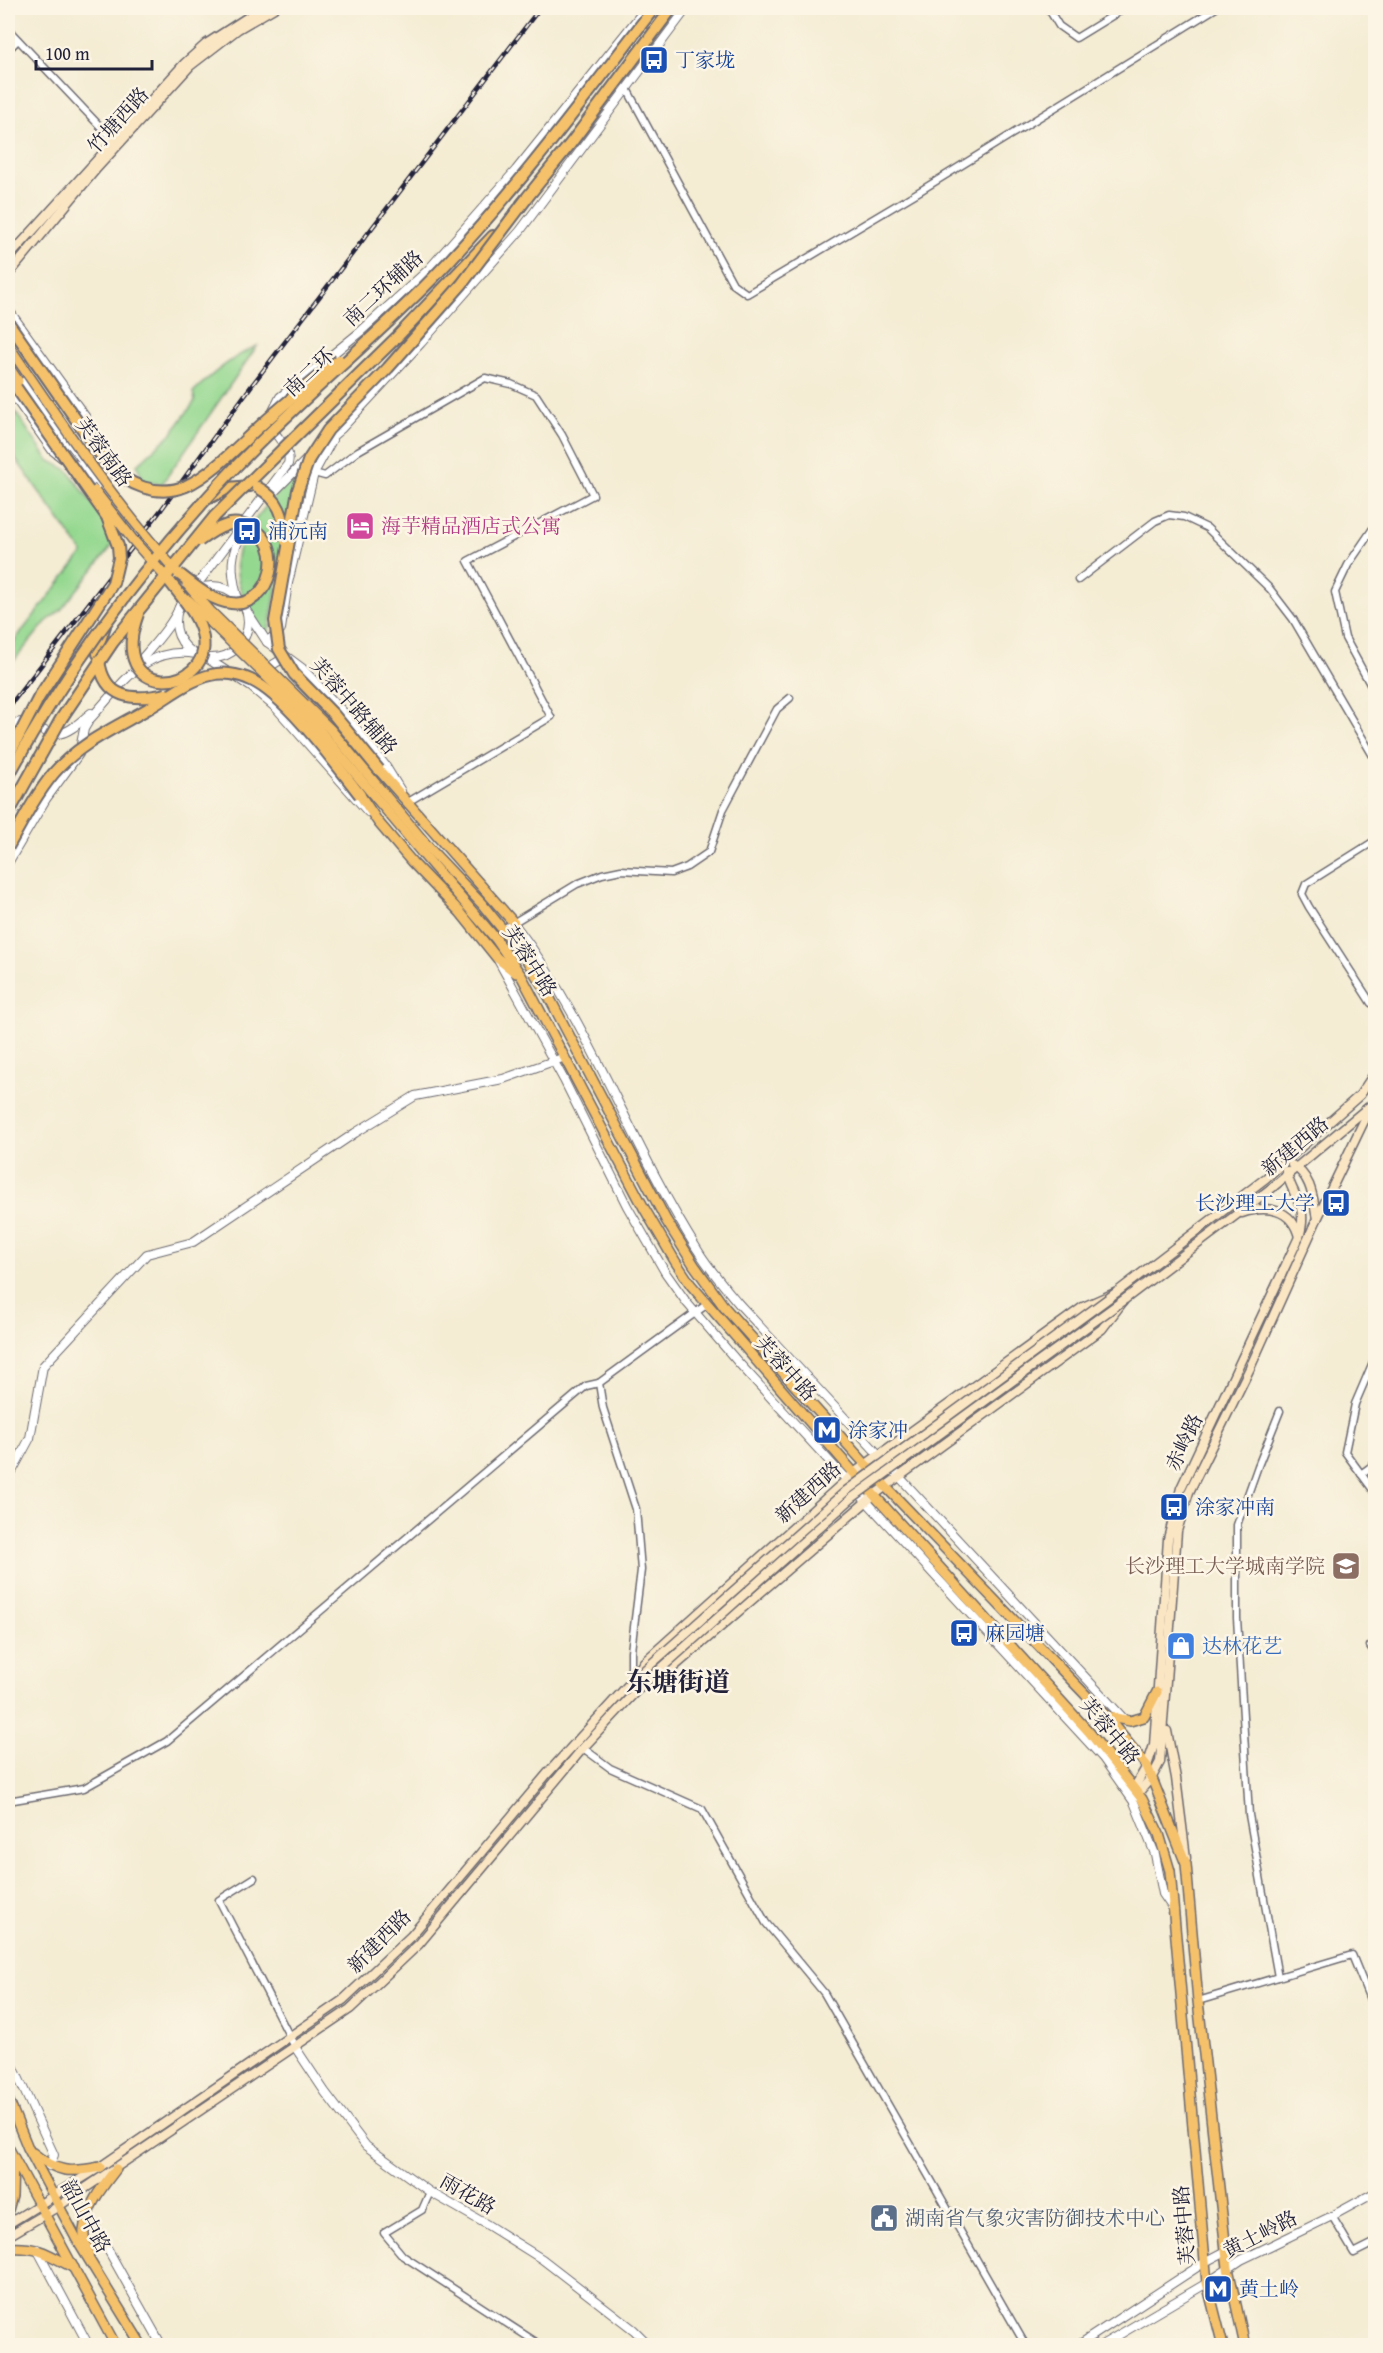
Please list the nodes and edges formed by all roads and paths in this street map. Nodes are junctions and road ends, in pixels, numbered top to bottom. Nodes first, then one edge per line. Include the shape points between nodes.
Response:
1 (262, 8) edge
2 (274, 8) edge
3 (646, 8) edge
4 (654, 8) edge
5 (672, 8) edge
6 (687, 8) edge
7 (1048, 8) edge
8 (1125, 8) edge
9 (1216, 8) edge
10 (8, 29) edge
11 (18, 40) junction
12 (8, 50) edge
13 (627, 89) junction
14 (113, 140) junction
15 (527, 198) junction
16 (19, 246) junction
17 (8, 253) edge
18 (8, 258) edge
19 (8, 275) edge
20 (8, 309) edge
21 (389, 321) junction
22 (8, 322) edge
23 (8, 345) edge
24 (8, 352) edge
25 (8, 360) edge
26 (8, 366) edge
27 (8, 376) edge
28 (8, 388) edge
29 (341, 429) junction
30 (83, 469) junction
31 (314, 473) junction
32 (94, 476) junction
33 (206, 501) junction
34 (1376, 524) edge
35 (189, 548) junction
36 (286, 559) junction
37 (1078, 580) dead end
38 (177, 581) junction
39 (195, 590) junction
40 (237, 596) junction
41 (145, 601) junction
42 (182, 603) junction
43 (246, 610) junction
44 (111, 616) junction
45 (267, 642) junction
46 (196, 654) junction
47 (205, 657) junction
48 (294, 662) junction
49 (184, 687) junction
50 (1376, 695) edge
51 (790, 698) dead end
52 (264, 699) junction
53 (8, 733) edge
54 (8, 757) edge
55 (1376, 761) edge
56 (379, 770) joint
57 (8, 777) edge
58 (360, 795) joint
59 (408, 802) junction
60 (8, 814) edge
61 (378, 822) junction
62 (1376, 840) edge
63 (8, 847) edge
64 (426, 852) junction
65 (8, 863) edge
66 (514, 923) junction
67 (503, 929) junction
68 (525, 957) junction
69 (497, 958) junction
70 (522, 977) junction
71 (1376, 1005) edge
72 (564, 1057) junction
73 (554, 1061) junction
74 (1376, 1071) edge
75 (1373, 1101) edge
76 (1281, 1164) junction
77 (1296, 1167) junction
78 (1287, 1175) junction
79 (1233, 1216) junction
80 (1317, 1219) junction
81 (1299, 1237) junction
82 (1117, 1292) junction
83 (1125, 1299) junction
84 (706, 1305) junction
85 (695, 1313) junction
86 (1376, 1355) edge
87 (599, 1383) junction
88 (1281, 1411) dead end
89 (879, 1455) junction
90 (1376, 1463) edge
91 (865, 1464) junction
92 (1361, 1474) junction
93 (851, 1476) junction
94 (899, 1476) junction
95 (8, 1479) edge
96 (885, 1486) junction
97 (1376, 1494) edge
98 (871, 1498) junction
99 (1376, 1642) edge
100 (1376, 1654) edge
101 (635, 1686) junction
102 (1157, 1692) junction
103 (1106, 1716) junction
104 (1124, 1719) junction
105 (1164, 1719) junction
106 (583, 1748) junction
107 (1147, 1766) junction
108 (1152, 1777) junction
109 (1136, 1791) junction
110 (8, 1801) edge
111 (1186, 1864) junction
112 (254, 1878) dead end
113 (1174, 1910) junction
114 (1278, 1977) junction
115 (1198, 2001) junction
116 (1376, 2014) edge
117 (289, 2037) junction
118 (295, 2047) junction
119 (8, 2055) edge
120 (8, 2099) edge
121 (8, 2147) edge
122 (28, 2148) junction
123 (14, 2158) junction
124 (49, 2166) junction
125 (100, 2167) junction
126 (116, 2169) junction
127 (430, 2192) junction
128 (1376, 2192) edge
129 (54, 2194) junction
130 (39, 2205) junction
131 (59, 2206) junction
132 (8, 2210) edge
133 (88, 2214) junction
134 (46, 2215) junction
135 (1332, 2216) junction
136 (8, 2224) edge
137 (8, 2236) edge
138 (1376, 2241) edge
139 (8, 2248) edge
140 (37, 2249) junction
141 (1228, 2250) junction
142 (91, 2262) junction
143 (1205, 2262) junction
144 (74, 2268) junction
145 (1228, 2268) junction
146 (1207, 2283) junction
147 (89, 2346) edge
148 (116, 2346) edge
149 (142, 2346) edge
150 (162, 2346) edge
151 (542, 2346) edge
152 (650, 2346) edge
153 (1026, 2346) edge
154 (1077, 2346) edge
155 (1100, 2346) edge
156 (1223, 2346) edge
157 (1245, 2346) edge

1 - 14 main road, 竹塘西路 via 206,44
2 - 19 main road, 竹塘西路 via 238,29 190,66 97,168
3 - 39 street, 南二环辅路 via 516,170 428,270 280,397 272,412 271,426 288,452 288,464
4 - 21 highway, 南二环, bridge via 512,189
5 - 15 highway, 南二环
6 - 13 street
7 - 8 street via 1059,26 1076,38
9 - 13 street via 747,294 733,284
10 - 11 street
11 - 12 street
11 - 14 street
13 - 29 street via 520,231
14 - 16 main road, 竹塘西路
15 - 35 highway, 南二环, bridge via 397,337 233,496
15 - 36 highway, bridge via 462,284 318,444 298,490
16 - 17 street
16 - 18 main road, 竹塘西路
20 - 32 street via 87,419
21 - 22 highway, bridge via 199,478 163,490 127,481 107,464
21 - 33 highway, 南二环, bridge via 268,435
23 - 38 main road, 芙蓉南路, bridge
24 - 32 street
25 - 30 street
26 - 38 main road, 芙蓉南路, bridge via 133,540
27 - 54 highway, bridge via 107,518 119,558 113,583 39,697
28 - 30 street via 52,450
29 - 31 street
29 - 40 street via 278,486 240,537 232,559
30 - 32 street via 124,519
31 - 45 street via 281,629
31 - 59 street via 325,476 358,451 485,378 536,395 593,495 468,561 551,717
33 - 36 highway, bridge via 238,485 270,494 281,510
33 - 44 highway, 南二环, bridge
34 - 50 street via 1335,592 1345,638
35 - 38 highway, bridge via 226,525 236,523 252,528 268,544 269,577 248,602 231,603
35 - 41 highway, 南二环, bridge
36 - 56 highway, bridge via 275,621 279,649 294,674
37 - 55 street via 1155,521 1169,515 1207,528 1270,588 1293,619
38 - 39 street
38 - 41 highway, bridge via 204,640 201,658 178,679 151,679 137,668 132,657 131,636
38 - 42 street
38 - 64 main road, 芙蓉中路, bridge via 309,718
39 - 40 street via 220,587
39 - 42 street
40 - 43 street
41 - 60 highway, 南二环, bridge via 77,694
42 - 46 street via 177,628 183,643
42 - 53 street via 149,651 73,727 57,734 21,722
43 - 45 street, 芙蓉中路辅路
43 - 47 street via 248,621 243,641 226,655
44 - 49 highway, bridge via 104,627 98,654 108,684 124,696 140,699
44 - 57 highway, 南二环, bridge via 72,668
45 - 48 street, 芙蓉中路辅路
46 - 47 street
46 - 65 street via 166,654 148,660 90,719 79,754 46,799
47 - 52 street
48 - 52 street via 280,660 261,676 258,686
48 - 59 street, 芙蓉中路辅路 via 325,691 371,746
49 - 58 highway, bridge via 213,674 251,680 301,724
49 - 63 highway, bridge via 72,755 39,792
51 - 66 street via 771,719 723,810 709,852 671,873 621,870 602,874 577,884
52 - 61 street
56 - 59 main road
58 - 61 main road
59 - 66 main road
61 - 69 main road
62 - 71 street via 1306,884 1302,894 1371,1003
64 - 67 main road, 芙蓉中路
64 - 70 main road, 芙蓉中路
66 - 67 street
66 - 68 main road
66 - 89 street via 574,1013 698,1252 739,1304
67 - 68 main road, 芙蓉中路
68 - 91 main road, 芙蓉中路 via 688,1257 725,1308
69 - 70 main road
69 - 73 street
70 - 72 main road, 芙蓉中路
72 - 73 street
72 - 84 main road, 芙蓉中路 via 656,1231
73 - 85 street via 646,1240
73 - 95 street via 503,1079 415,1096 193,1242 147,1254 43,1366 30,1438
74 - 76 main road via 1360,1095
75 - 77 main road, 新建西路
75 - 80 main road, 赤岭路
76 - 77 main road
76 - 78 main road, 赤岭路
76 - 82 main road, 新建西路
77 - 78 main road, 新建西路
77 - 80 main road via 1311,1186
78 - 79 main road, 新建西路
78 - 81 main road, 赤岭路 via 1304,1222
79 - 81 main road via 1258,1208 1274,1209 1286,1216
79 - 83 main road, 新建西路
80 - 105 main road, 赤岭路 via 1189,1492 1177,1531
81 - 102 main road, 赤岭路 via 1181,1488 1168,1539
82 - 89 main road, 新建西路 via 1083,1307
82 - 101 main road, 新建西路, bridge via 846,1491
83 - 94 main road, 新建西路 via 1102,1329
83 - 101 main road, 新建西路, bridge via 852,1498
84 - 85 street
84 - 93 main road, 芙蓉中路
85 - 87 street
85 - 93 street
86 - 92 street via 1355,1404 1345,1452
87 - 101 street via 603,1408 636,1509 641,1570 631,1651
87 - 110 street via 586,1386 166,1741 84,1788
88 - 114 street via 1238,1525 1237,1548 1237,1618 1249,1815
89 - 91 main road, 新建西路
89 - 94 street
90 - 92 street
91 - 93 main road, 新建西路
91 - 96 main road, 芙蓉中路
92 - 97 street
93 - 98 main road, 芙蓉中路
93 - 101 main road, 新建西路 via 644,1662
94 - 96 main road, 新建西路
94 - 104 street
96 - 98 main road, 新建西路
96 - 103 main road, 芙蓉中路
98 - 101 main road, 新建西路 via 661,1678
98 - 109 main road, 芙蓉中路 via 1089,1732
98 - 113 street via 1103,1758 1134,1802 1155,1854 1163,1894
99 - 100 street via 1370,1646
101 - 106 main road, 新建西路
101 - 117 main road, 新建西路 via 547,1774 411,1936 343,2000
102 - 104 main road via 1144,1717
102 - 107 main road, 赤岭路 via 1154,1745
103 - 104 main road
103 - 107 main road, 芙蓉中路
105 - 108 main road, 赤岭路 via 1160,1762
105 - 111 main road, 赤岭路 via 1176,1778
106 - 118 main road, 新建西路 via 419,1944 350,2009
106 - 153 street via 610,1768 702,1809 766,1923 824,1993
107 - 108 main road, 芙蓉中路
107 - 109 main road, 赤岭路
108 - 109 main road, 赤岭路
108 - 111 main road, 芙蓉中路
109 - 113 main road, 芙蓉中路 via 1159,1834 1170,1871
111 - 115 main road, 芙蓉中路
112 - 117 street via 219,1900
113 - 143 main road, 芙蓉中路
114 - 115 street
114 - 116 street via 1352,1954
115 - 141 main road, 芙蓉中路
117 - 118 street
117 - 125 main road, 新建西路
118 - 126 main road, 新建西路
118 - 127 street, 雨花路 via 366,2146
119 - 124 street via 54,2155
120 - 122 main road, 韶山中路
121 - 123 main road, 韶山中路
122 - 124 main road
122 - 129 main road, 韶山中路
123 - 130 main road, 韶山中路
123 - 132 main road
124 - 125 main road via 77,2171
125 - 129 main road, 新建西路
126 - 131 main road, 新建西路
126 - 133 main road via 95,2196
127 - 151 street via 422,2210 384,2233 403,2256
127 - 152 street, 雨花路 via 542,2259
128 - 135 street, 黄土岭路
129 - 130 main road, 新建西路
129 - 131 main road, 韶山中路
130 - 134 main road, 韶山中路
130 - 136 main road, 新建西路
131 - 134 main road, 新建西路
131 - 142 main road, 韶山中路
133 - 142 main road via 83,2232
133 - 150 street
134 - 137 main road, 新建西路
134 - 144 main road, 韶山中路
135 - 138 street via 1354,2253
135 - 145 street, 黄土岭路
139 - 140 main road
140 - 144 main road
140 - 147 street
141 - 143 street, 黄土岭路
141 - 145 main road, 芙蓉中路
142 - 149 main road, 韶山中路
143 - 146 main road, 芙蓉中路
143 - 154 street, 黄土岭路
144 - 148 main road, 韶山中路
145 - 146 street, 黄土岭路
145 - 157 main road, 芙蓉中路
146 - 155 street, 黄土岭路
146 - 156 main road, 芙蓉中路

